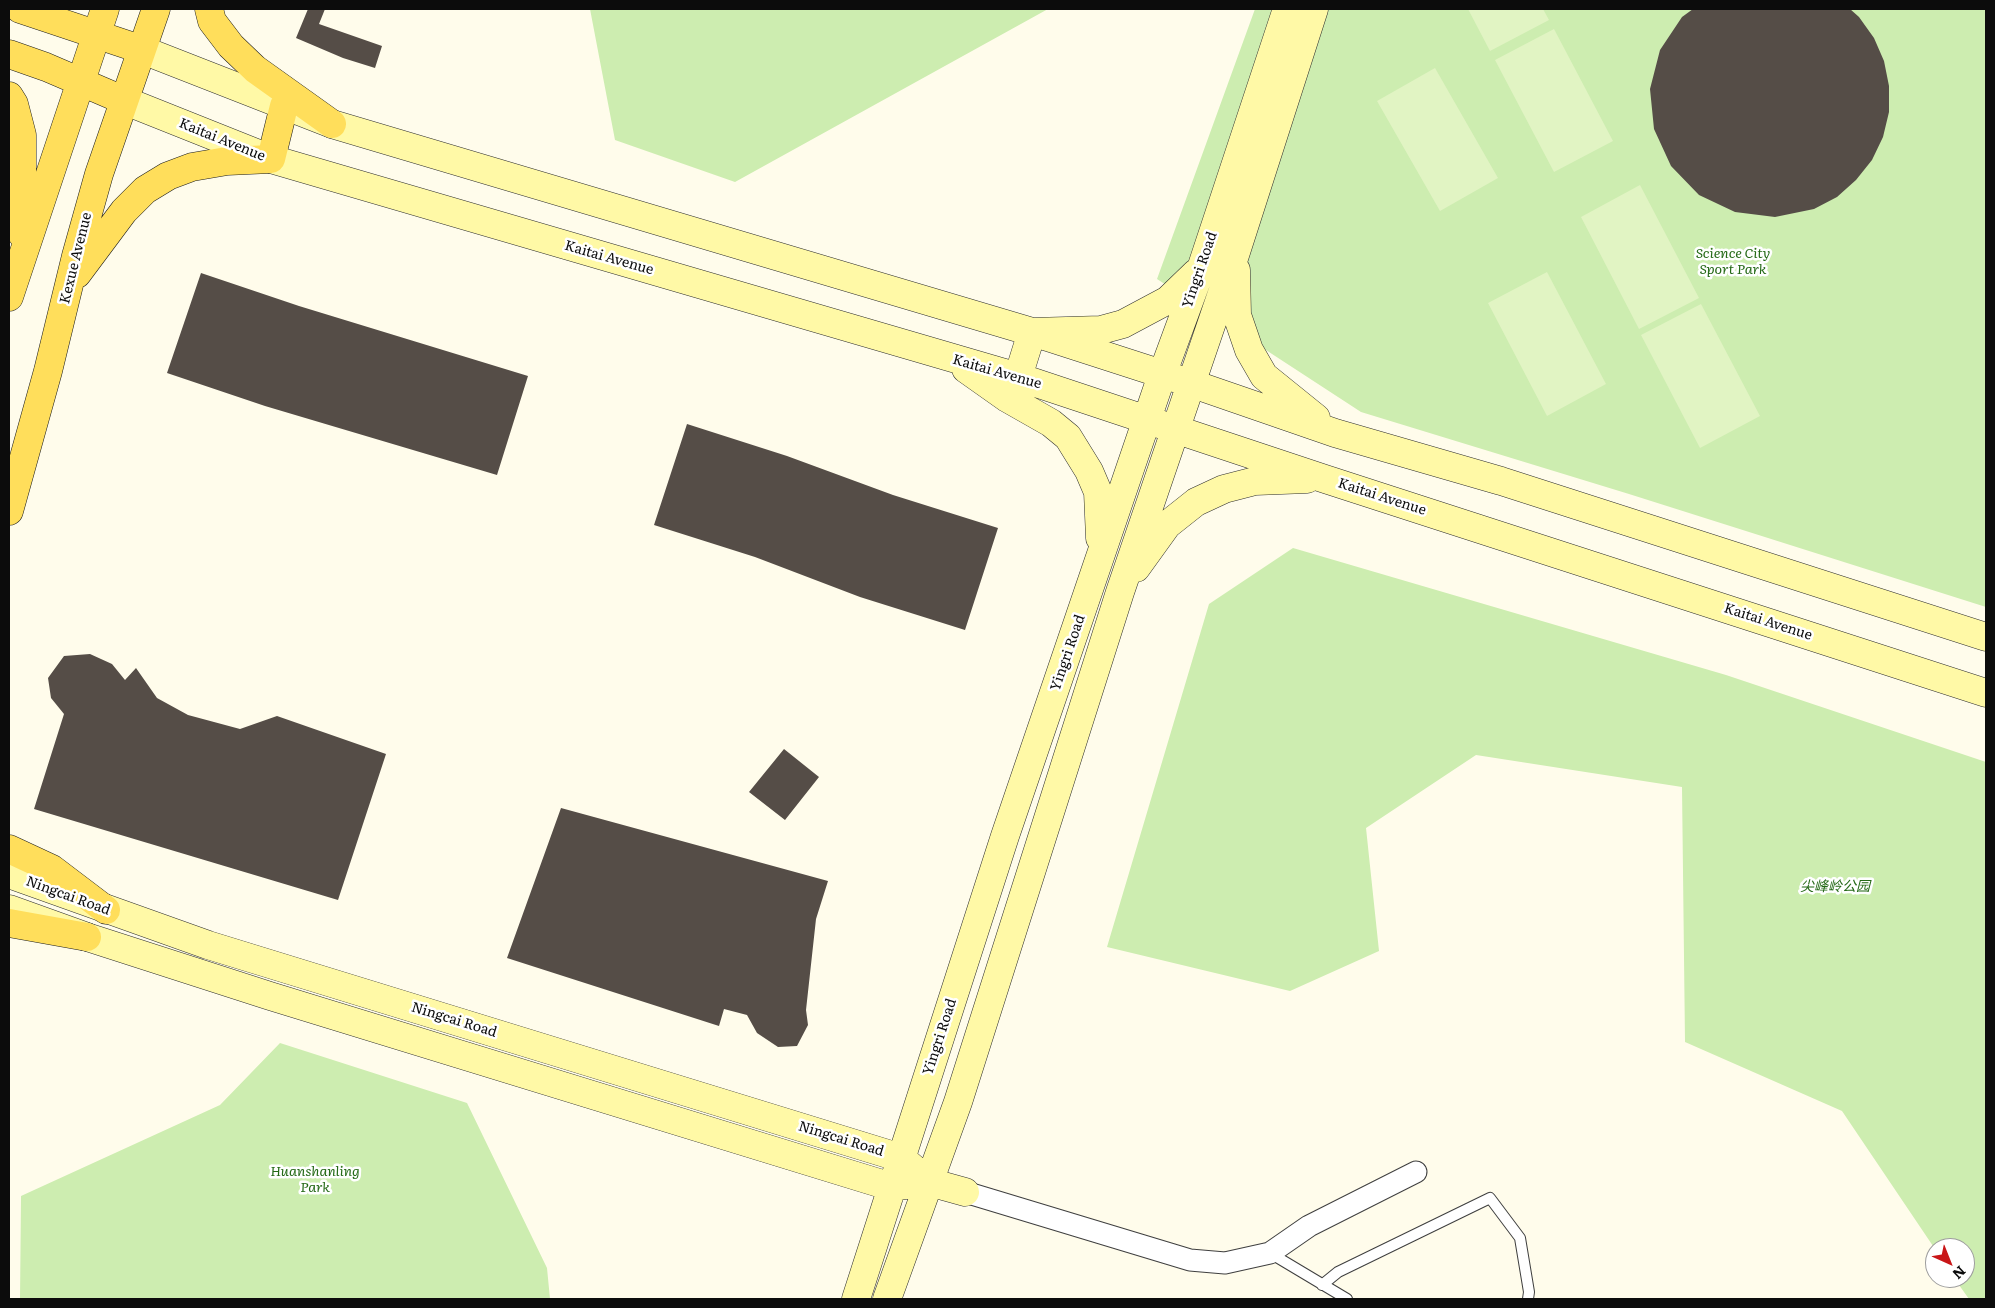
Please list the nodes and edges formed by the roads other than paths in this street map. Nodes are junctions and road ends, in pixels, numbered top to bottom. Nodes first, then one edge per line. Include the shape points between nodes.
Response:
1 (20, 9) edge
2 (106, 9) edge
3 (156, 9) edge
4 (209, 9) edge
5 (1287, 9) edge
6 (1314, 9) edge
7 (96, 34) junction
8 (140, 49) junction
9 (9, 54) edge
10 (80, 82) junction
11 (9, 96) edge
12 (123, 100) junction
13 (284, 106) junction
14 (332, 124) junction
15 (271, 159) junction
16 (1235, 255) junction
17 (22, 256) junction
18 (1201, 269) junction
19 (69, 286) junction
20 (9, 297) edge
21 (1032, 332) junction
22 (950, 358) junction
23 (1162, 374) junction
24 (1018, 377) junction
25 (1190, 383) junction
26 (1147, 420) junction
27 (1175, 429) junction
28 (1335, 433) junction
29 (1325, 479) junction
30 (9, 511) edge
31 (1097, 569) junction
32 (1120, 592) junction
33 (1986, 637) edge
34 (1986, 693) edge
35 (9, 849) edge
36 (9, 874) edge
37 (9, 909) edge
38 (106, 910) junction
39 (9, 923) edge
40 (87, 937) junction
41 (901, 1158) junction
42 (1416, 1172) dead end
43 (929, 1182) junction
44 (892, 1187) junction
45 (965, 1192) joint
46 (1270, 1253) junction
47 (1322, 1285) junction
48 (856, 1299) edge
49 (887, 1299) edge
50 (1347, 1299) edge
51 (1528, 1299) edge

1 - 7 main road
2 - 7 main road
3 - 8 main road, Kexue Avenue
4 - 14 main road via 212,21 231,46 255,69
5 - 18 street, Yingri Road
6 - 16 street, Yingri Road
7 - 8 main road
7 - 10 main road
8 - 12 main road, Kexue Avenue
8 - 13 street
9 - 10 main road, Kaitai Avenue
10 - 12 main road, Kaitai Avenue
10 - 17 main road
11 - 17 main road via 22,135
12 - 15 street, Kaitai Avenue
12 - 19 main road, Kexue Avenue
13 - 14 street
13 - 15 main road
14 - 21 street
15 - 19 main road via 192,167 145,190 124,211
15 - 22 street, Kaitai Avenue
16 - 25 street, Yingri Road
16 - 28 street via 1237,315 1248,350 1264,376
17 - 20 main road
18 - 21 street via 1168,300 1123,324 1101,330
18 - 23 street, Yingri Road
19 - 30 main road, Kexue Avenue
21 - 23 street
21 - 24 street
22 - 24 street, Kaitai Avenue
22 - 31 street via 1068,437 1089,470 1098,492 1101,533
23 - 25 street
23 - 26 street, Yingri Road
24 - 26 street, Kaitai Avenue
25 - 27 street, Yingri Road
25 - 28 street
26 - 27 street, Kaitai Avenue
26 - 31 street, Yingri Road
27 - 29 street, Kaitai Avenue
27 - 32 street, Yingri Road
28 - 33 street via 1520,488
29 - 32 street via 1255,480 1196,502 1167,525
29 - 34 street, Kaitai Avenue
31 - 41 street, Yingri Road via 990,882
32 - 43 street, Yingri Road via 961,1093
35 - 38 main road via 52,869
36 - 38 street, Ningcai Road
37 - 40 street
38 - 41 street, Ningcai Road via 208,945
39 - 40 main road
40 - 44 street
41 - 43 street
41 - 44 street, Yingri Road
42 - 46 street via 1309,1226
43 - 44 street
43 - 45 street
43 - 49 street, Yingri Road
44 - 48 street, Yingri Road
45 - 46 street via 1190,1260 1225,1263
46 - 47 lane
47 - 50 lane
47 - 51 lane via 1338,1272 1490,1198 1520,1238

